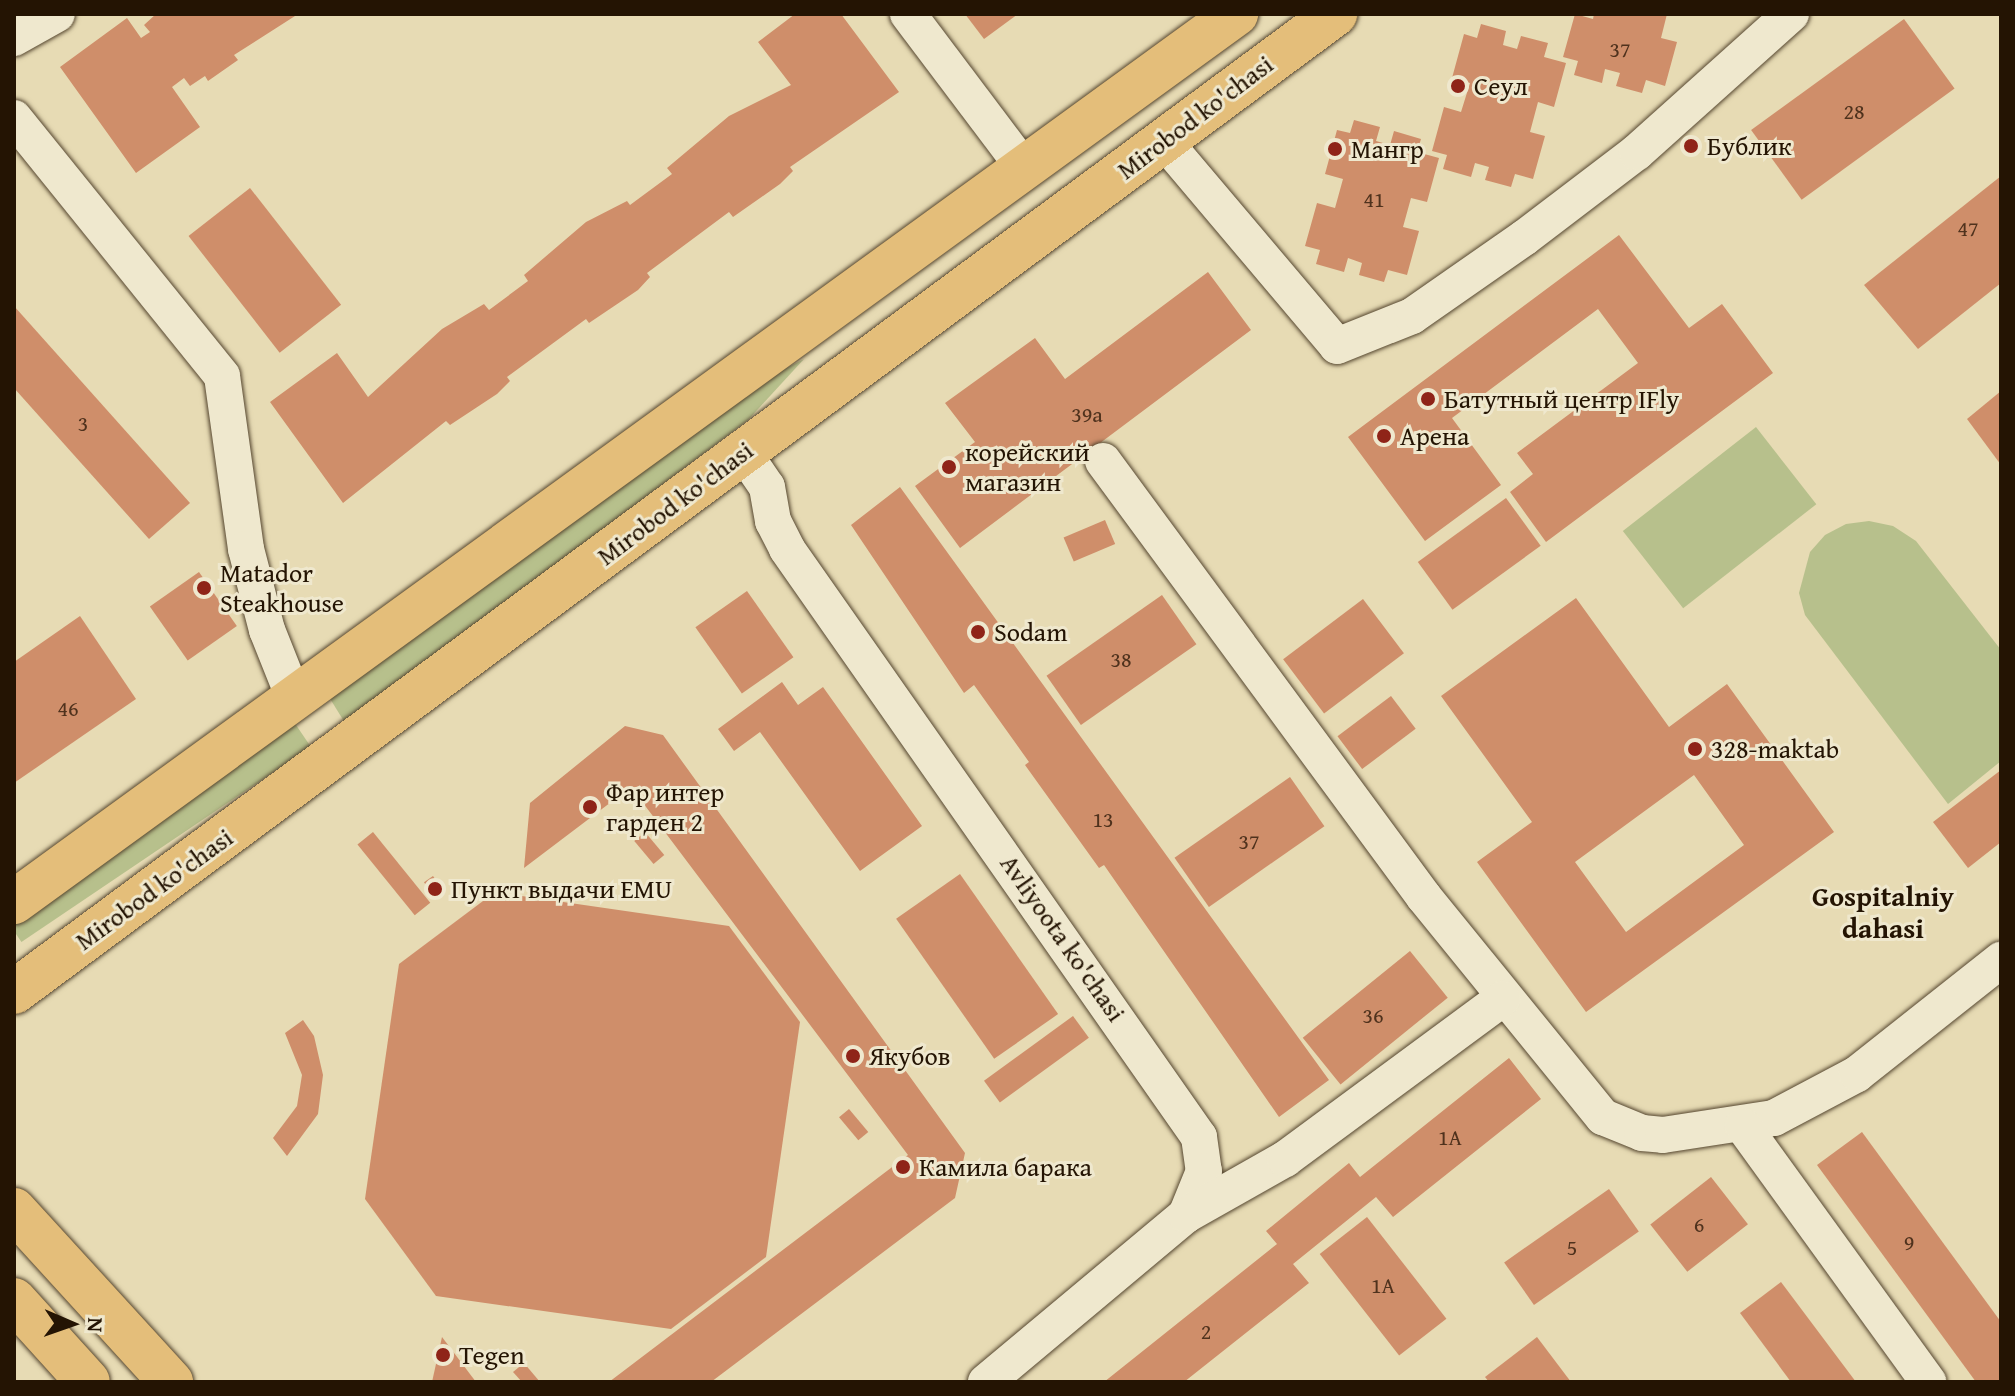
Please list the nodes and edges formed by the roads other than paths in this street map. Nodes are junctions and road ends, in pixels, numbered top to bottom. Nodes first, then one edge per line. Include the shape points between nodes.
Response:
1 (57, 14) edge
2 (908, 14) edge
3 (1236, 14) edge
4 (1335, 14) edge
5 (1791, 14) edge
6 (14, 38) edge
7 (14, 118) edge
8 (1164, 141) junction
9 (1024, 168) junction
10 (947, 223) junction
11 (983, 275) junction
12 (743, 452) junction
13 (1103, 461) dead end
14 (294, 698) junction
15 (14, 902) edge
16 (2001, 960) edge
17 (14, 992) edge
18 (1502, 999) junction
19 (1196, 1126) junction
20 (1743, 1126) junction
21 (1271, 1168) junction
22 (14, 1210) edge
23 (1186, 1215) junction
24 (14, 1300) edge
25 (88, 1382) edge
26 (171, 1382) edge
27 (986, 1382) edge
28 (1928, 1382) edge

1 - 6 street
2 - 9 street
3 - 9 main road
4 - 8 main road, Mirobod ko'chasi
5 - 8 street via 1637,152 1524,238 1412,316 1337,346
7 - 14 street via 222,376 246,549 267,630
8 - 11 main road, Mirobod ko'chasi
9 - 10 main road
10 - 11 main road via 945,242 951,259 965,271
10 - 14 main road
11 - 12 main road, Mirobod ko'chasi
12 - 17 main road, Mirobod ko'chasi
12 - 19 street, Avliyoota ko'chasi via 767,487 773,521 787,549
13 - 18 street
14 - 15 main road
16 - 20 street via 1831,1091
18 - 20 street via 1588,1103 1622,1127 1663,1135
18 - 21 street
19 - 21 street via 1229,1160 1249,1169
19 - 23 street, Avliyoota ko'chasi via 1204,1171
20 - 28 street
21 - 23 street
22 - 26 main road
23 - 27 street, Avliyoota ko'chasi
24 - 25 main road

